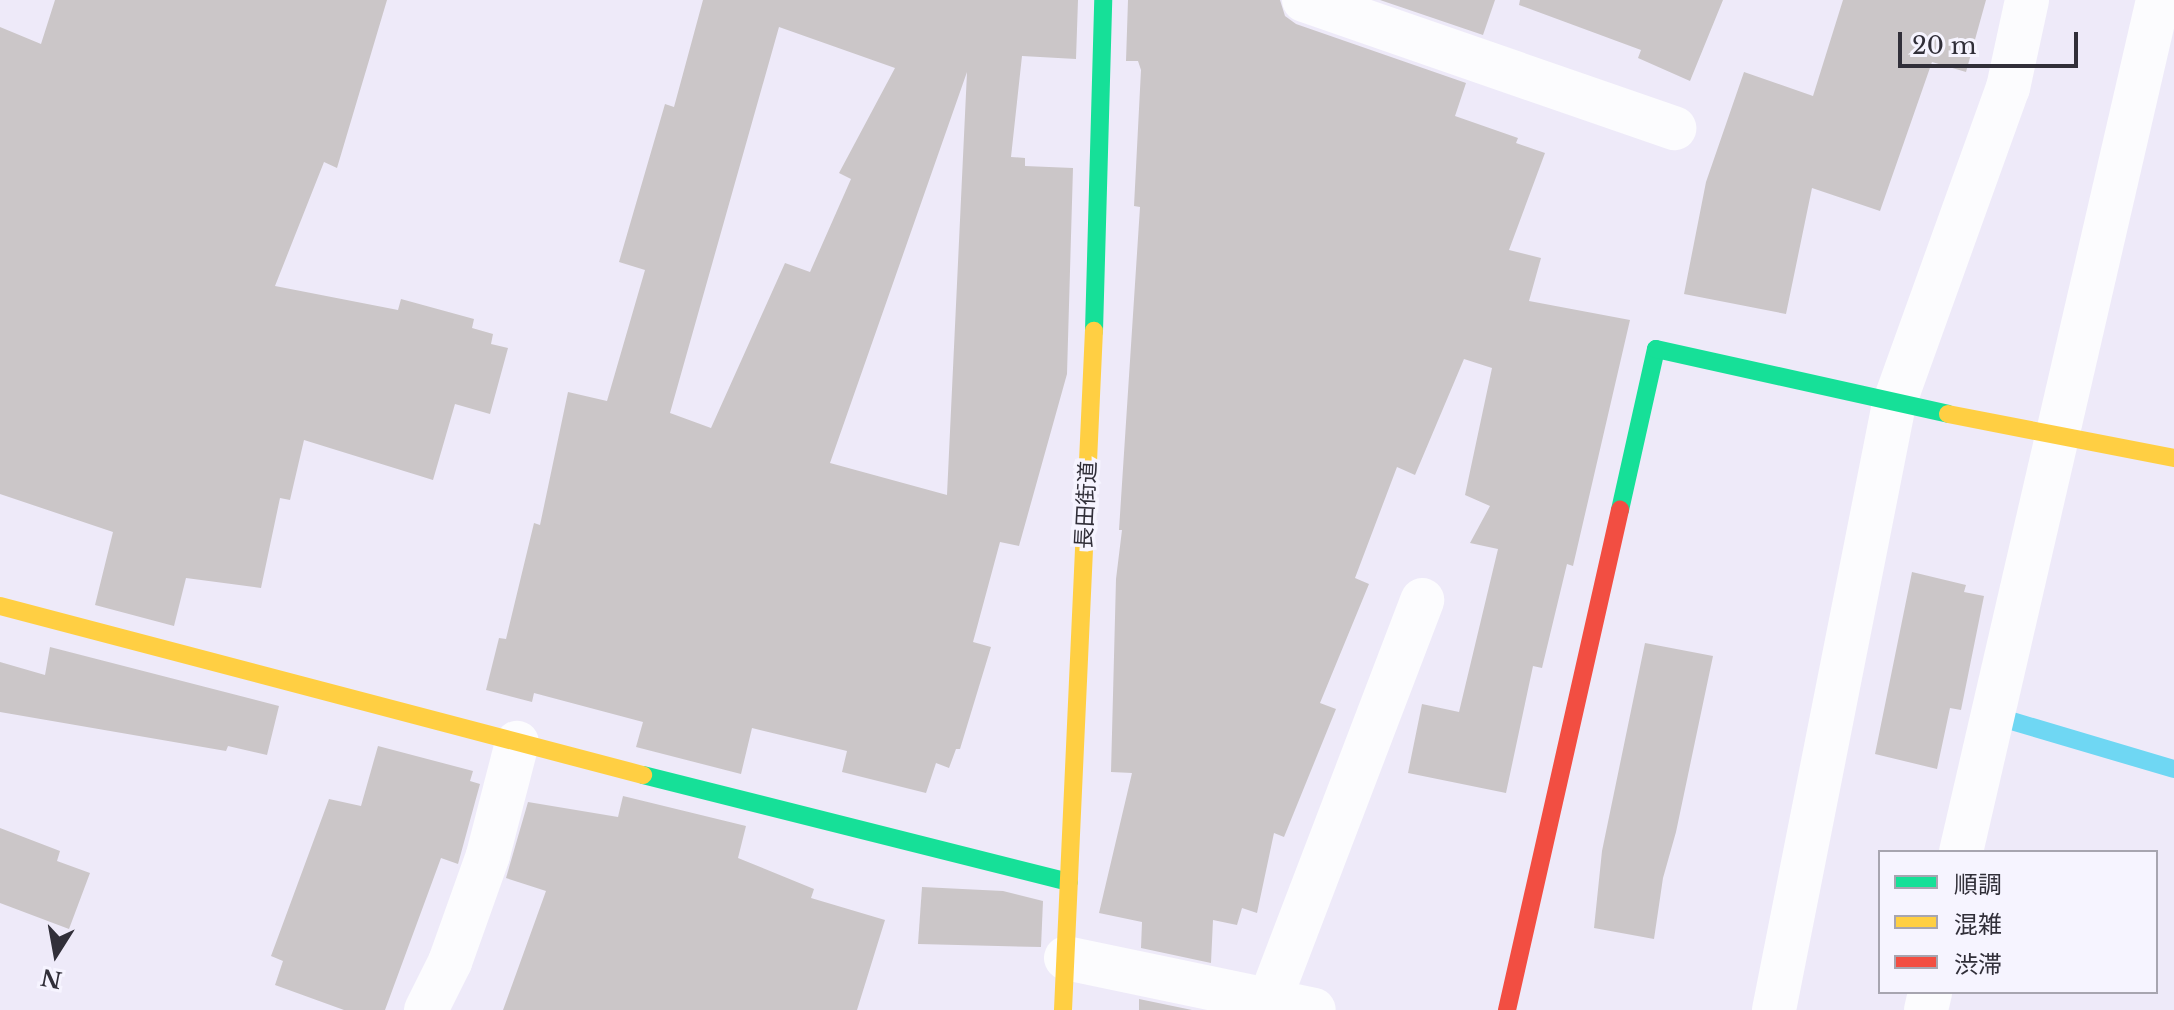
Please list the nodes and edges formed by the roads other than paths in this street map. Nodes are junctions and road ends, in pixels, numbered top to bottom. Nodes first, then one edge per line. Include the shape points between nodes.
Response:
1 (1103, 0) edge
2 (1304, 0) edge
3 (2027, 0) edge
4 (2158, 0) edge
5 (1674, 128) dead end
6 (1894, 404) junction
7 (2055, 433) junction
8 (2174, 458) edge
9 (1422, 600) dead end
10 (0, 606) edge
11 (517, 743) junction
12 (1961, 850) edge
13 (1069, 882) junction
14 (1066, 958) junction
15 (1270, 999) junction
16 (426, 1010) edge
17 (1063, 1010) edge
18 (1314, 1010) edge
19 (1507, 1010) edge
20 (1774, 1010) edge

1 - 13 street, 長田街道
2 - 5 street
3 - 6 street via 2008,88
4 - 7 street
6 - 7 street
6 - 19 street via 1656,349
6 - 20 street
7 - 8 street
7 - 12 street
9 - 15 street
10 - 11 street
11 - 13 street
11 - 16 street via 488,855 450,962
13 - 14 street, 長田街道
14 - 15 street
14 - 17 street, 長田街道
15 - 18 street

